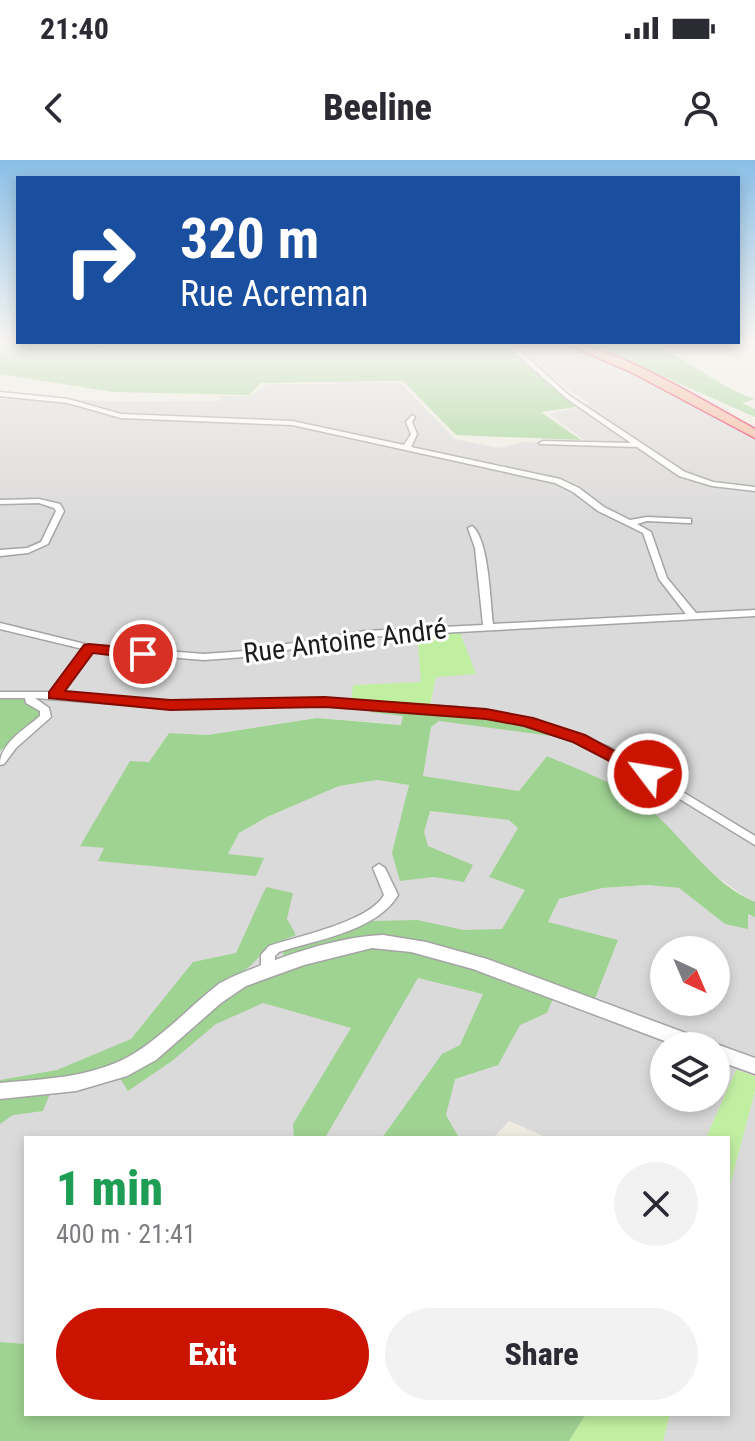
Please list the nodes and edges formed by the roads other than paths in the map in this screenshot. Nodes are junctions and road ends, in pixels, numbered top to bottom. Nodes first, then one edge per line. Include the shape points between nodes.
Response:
1 (75, 403) edge
2 (576, 403) edge
3 (696, 403) edge
4 (710, 403) edge
5 (720, 408) junction
6 (412, 417) dead end
7 (755, 419) edge
8 (755, 426) edge
9 (755, 434) edge
10 (543, 443) dead end
11 (637, 445) junction
12 (407, 447) junction
13 (755, 489) edge
14 (0, 502) edge
15 (688, 521) dead end
16 (630, 523) junction
17 (472, 528) dead end
18 (0, 553) edge
19 (755, 613) edge
20 (693, 616) junction
21 (0, 626) edge
22 (488, 626) junction
23 (89, 648) junction
24 (0, 695) edge
25 (30, 695) junction
26 (54, 695) junction
27 (0, 762) edge
28 (755, 841) edge
29 (379, 868) dead end
30 (268, 970) junction
31 (662, 1032) edge
32 (730, 1057) edge
33 (755, 1066) edge
34 (0, 1091) edge

1 - 12 street via 131,417 288,423
2 - 11 street
3 - 9 highway
4 - 5 highway
5 - 7 highway
5 - 8 highway
6 - 12 street via 414,434
10 - 11 street
11 - 13 street via 693,479
12 - 16 street via 557,481
14 - 18 street via 45,502 60,511 44,544
15 - 16 street
16 - 20 street via 651,537 663,579
17 - 22 street
19 - 20 street, Rue Antoine André
20 - 22 street, Rue Antoine André
21 - 23 street, Rue Antoine André
22 - 23 street, Rue Antoine André via 365,634 225,656
23 - 26 street
24 - 25 street
25 - 26 street
25 - 27 street via 46,717
26 - 28 street via 170,705 325,702 517,719 605,749
29 - 30 street via 391,895 385,907 365,919 274,949 268,955
30 - 31 street via 374,941 448,954
30 - 34 street via 231,986 121,1070 79,1082
32 - 33 street

